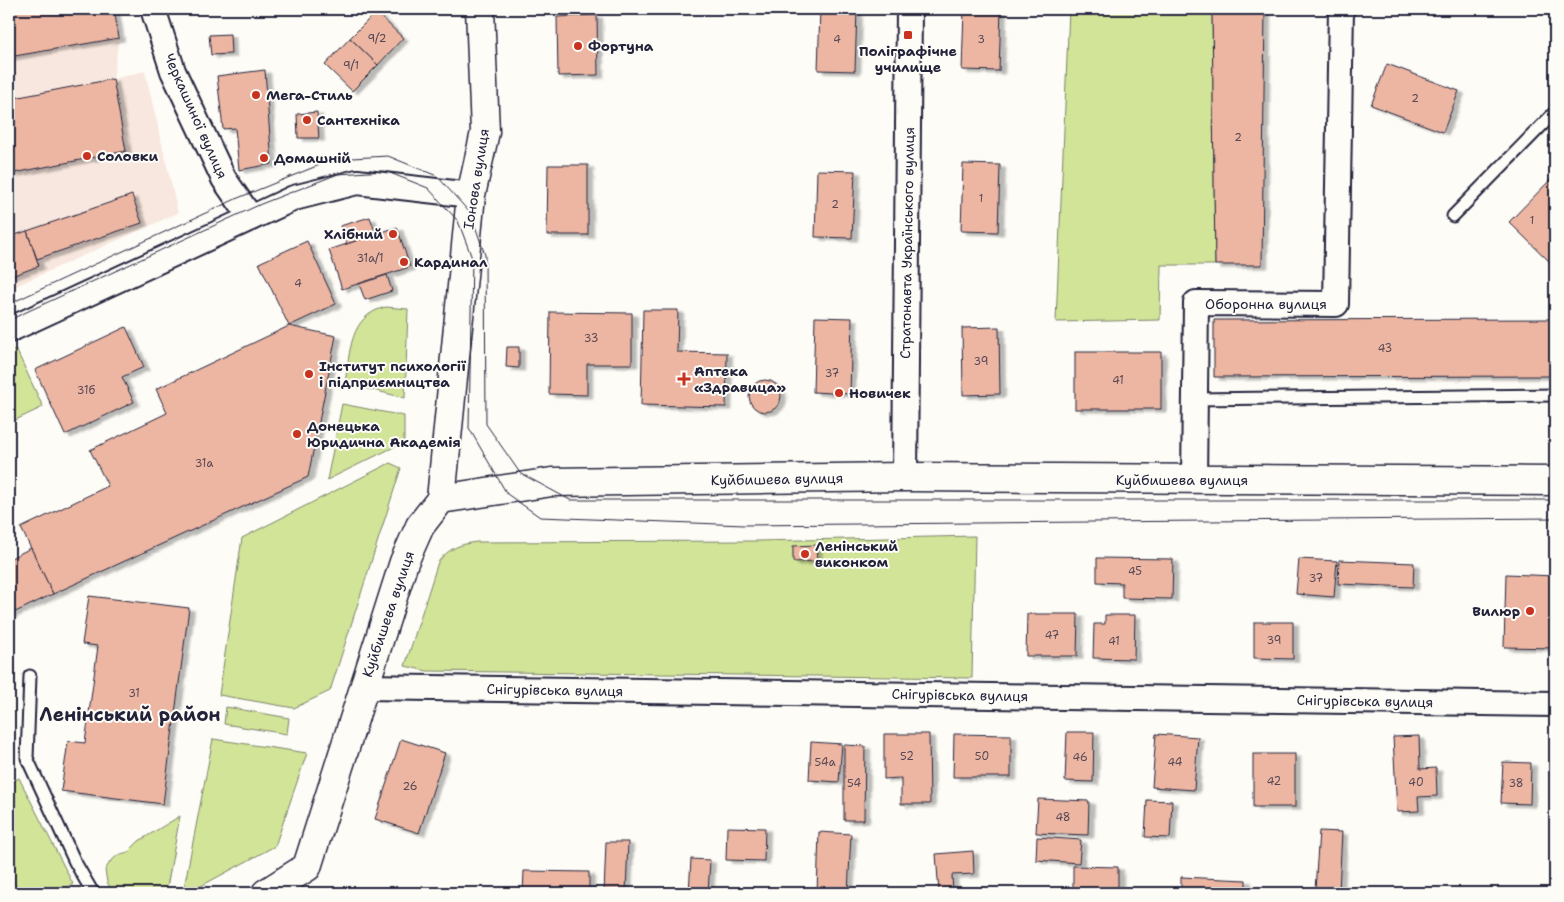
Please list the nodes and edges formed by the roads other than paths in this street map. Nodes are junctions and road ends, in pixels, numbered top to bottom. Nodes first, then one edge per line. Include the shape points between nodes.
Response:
1 (153, 9) edge
2 (480, 9) edge
3 (909, 9) edge
4 (1338, 12) edge
5 (1555, 112) edge
6 (471, 195) junction
7 (1453, 216) dead end
8 (252, 218) junction
9 (9, 330) edge
10 (1555, 395) edge
11 (1194, 399) junction
12 (905, 477) junction
13 (1194, 480) junction
14 (1555, 481) edge
15 (441, 499) junction
16 (30, 676) dead end
17 (364, 687) junction
18 (1555, 704) edge
19 (307, 867) junction
20 (93, 893) edge
21 (266, 893) edge
22 (299, 893) edge

1 - 8 street, Черкашиної вулиця via 173,71 224,179
2 - 6 main road, Іонова вулиця via 485,132
3 - 12 street, Стратонавта Українського вулиця
4 - 11 street, Оборонна вулиця via 1336,304 1196,304
5 - 7 lane
6 - 8 street via 357,182 294,198
6 - 15 main road, Іонова вулиця
8 - 9 street
10 - 11 lane
11 - 13 street, Оборонна вулиця
12 - 13 main road, Куйбишева вулиця
12 - 15 main road, Куйбишева вулиця via 552,482
13 - 14 main road, Куйбишева вулиця
15 - 17 main road, Куйбишева вулиця via 420,526 404,562
16 - 20 lane via 27,758 75,862
17 - 18 street, Снігурівська вулиця
17 - 19 main road, Куйбишева вулиця
19 - 21 main road
19 - 22 main road

